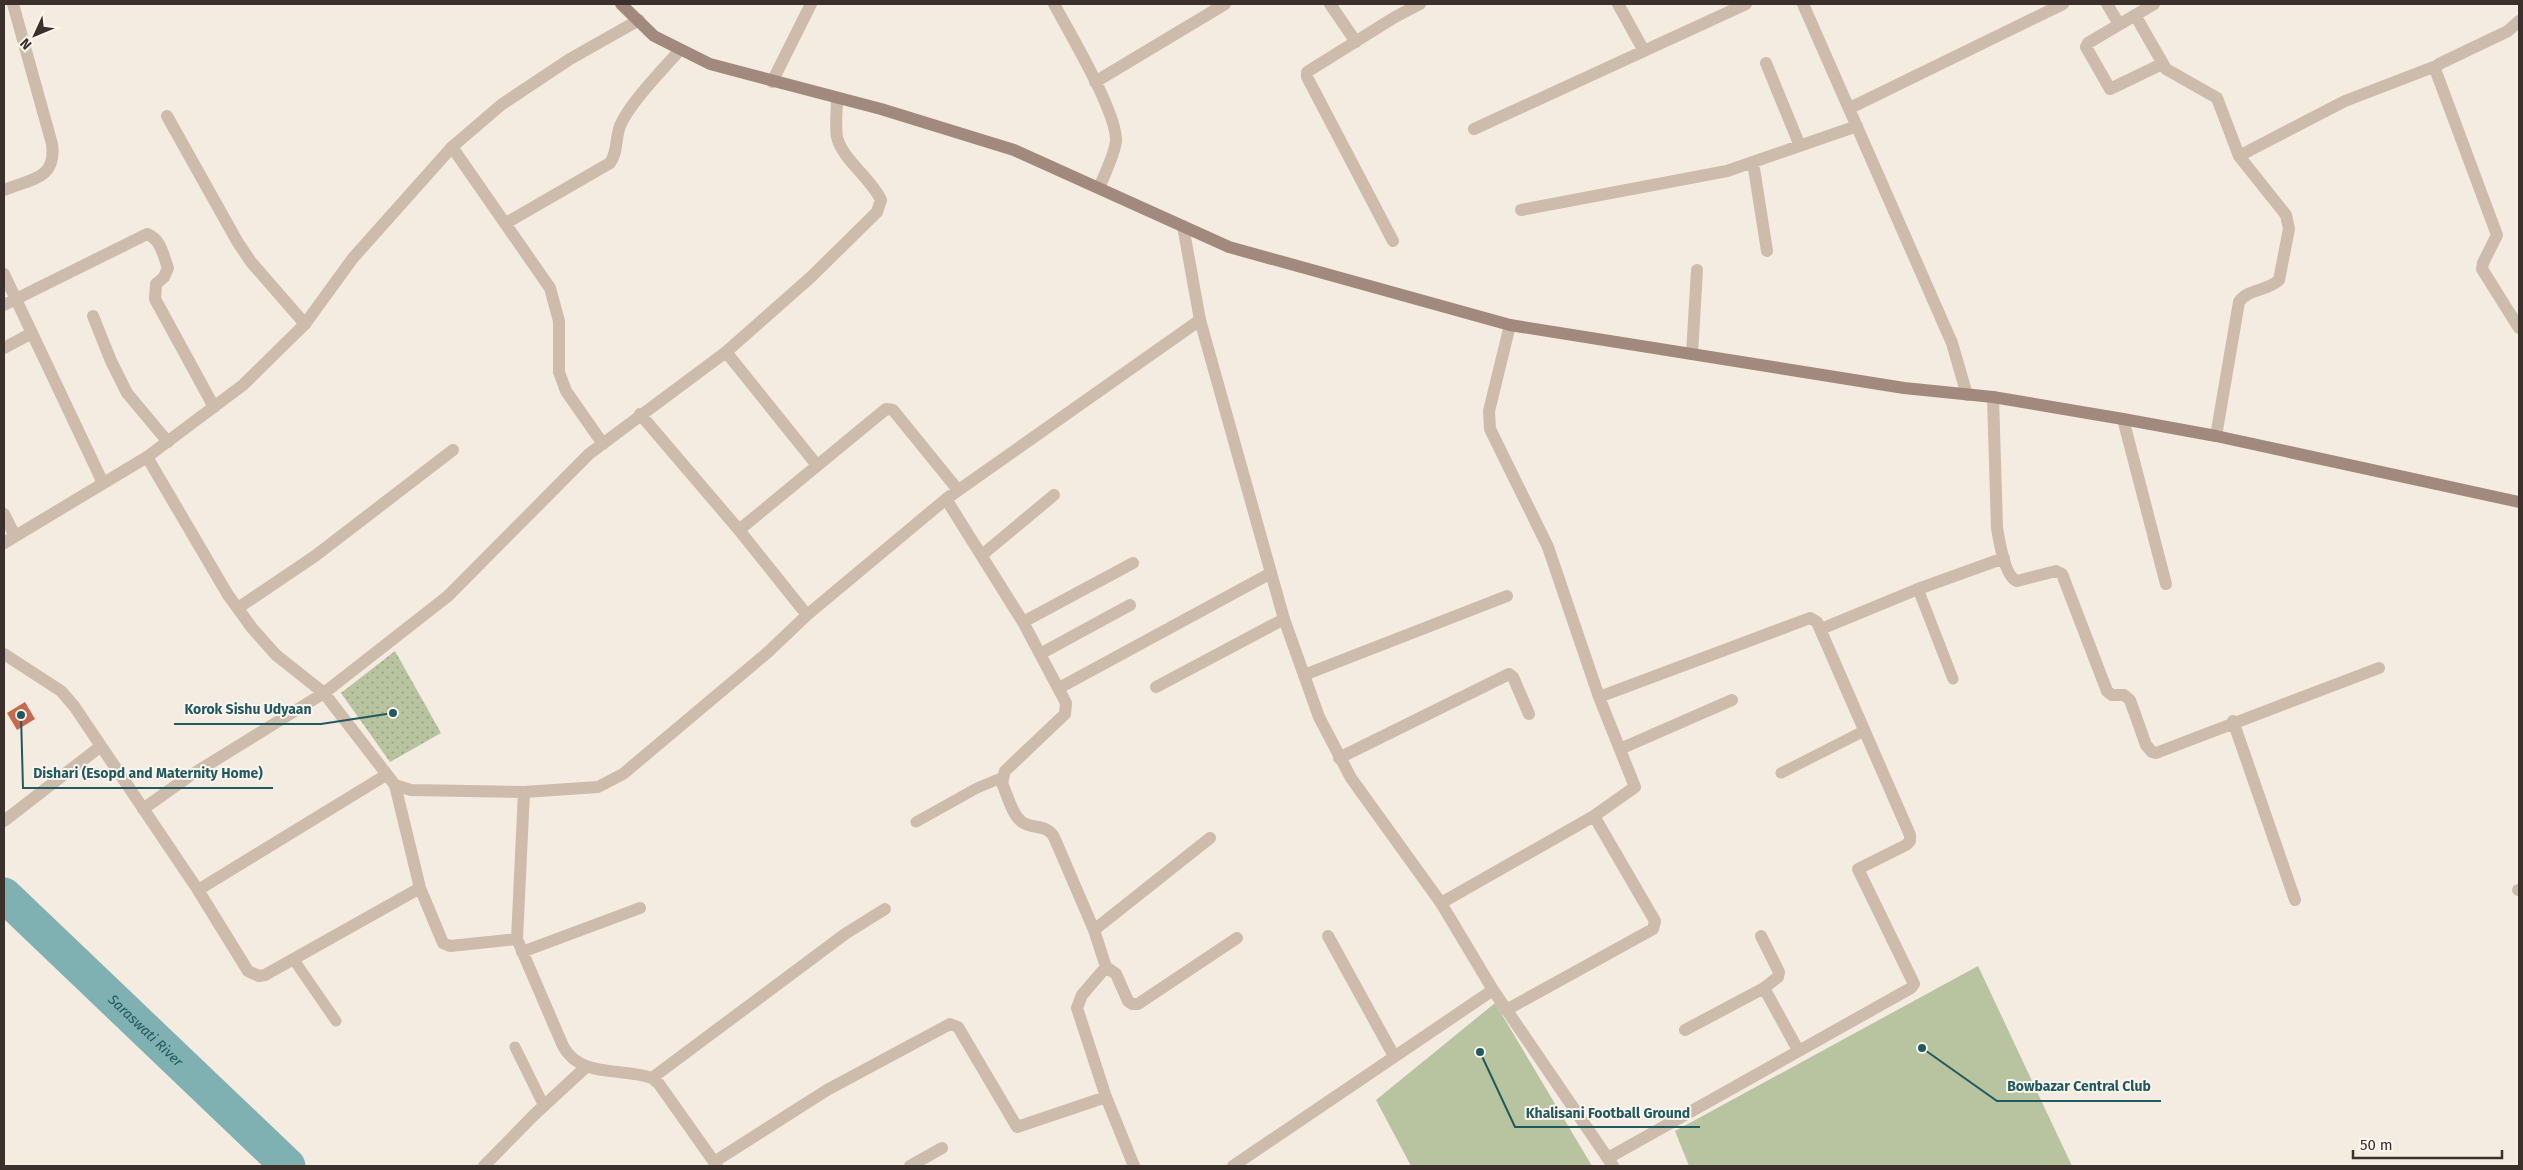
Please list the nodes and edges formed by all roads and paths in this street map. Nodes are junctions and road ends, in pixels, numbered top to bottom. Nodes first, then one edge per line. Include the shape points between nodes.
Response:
1 (13, 4) edge
2 (620, 4) edge
3 (811, 4) edge
4 (1054, 4) edge
5 (1225, 4) edge
6 (1330, 4) edge
7 (1420, 4) edge
8 (1618, 4) edge
9 (1746, 4) edge
10 (1803, 4) edge
11 (2064, 4) edge
12 (2107, 4) edge
13 (2154, 4) edge
14 (2049, 7) edge
15 (2135, 15) junction
16 (638, 20) junction
17 (2519, 21) edge
18 (2119, 24) junction
19 (1356, 42) junction
20 (680, 50) junction
21 (1644, 51) junction
22 (1766, 63) dead end
23 (2162, 64) junction
24 (2436, 66) junction
25 (772, 82) junction
26 (1095, 82) junction
27 (837, 98) junction
28 (1850, 108) junction
29 (167, 116) dead end
30 (1857, 126) junction
31 (1474, 129) dead end
32 (1800, 146) junction
33 (452, 147) junction
34 (2239, 156) junction
35 (1753, 162) junction
36 (1099, 188) junction
37 (4, 190) edge
38 (1521, 210) dead end
39 (506, 223) junction
40 (1183, 226) junction
41 (1393, 241) dead end
42 (1767, 251) dead end
43 (1696, 270) dead end
44 (4, 274) edge
45 (16, 300) junction
46 (4, 306) edge
47 (93, 316) dead end
48 (1200, 320) junction
49 (305, 324) junction
50 (1510, 325) junction
51 (2519, 328) edge
52 (32, 333) junction
53 (4, 348) edge
54 (726, 352) junction
55 (1692, 354) junction
56 (1967, 395) junction
57 (1994, 397) junction
58 (214, 407) junction
59 (640, 414) junction
60 (2123, 419) junction
61 (2216, 436) junction
62 (168, 442) junction
63 (603, 444) junction
64 (453, 450) dead end
65 (147, 457) junction
66 (816, 464) junction
67 (103, 483) junction
68 (958, 490) junction
69 (1054, 495) dead end
70 (946, 499) junction
71 (2519, 502) edge
72 (4, 514) edge
73 (739, 530) junction
74 (15, 536) junction
75 (4, 543) edge
76 (982, 555) junction
77 (2004, 558) junction
78 (1133, 563) dead end
79 (1271, 572) junction
80 (2166, 584) dead end
81 (1918, 589) junction
82 (1507, 596) dead end
83 (1130, 605) dead end
84 (238, 608) junction
85 (807, 615) junction
86 (1284, 619) junction
87 (1023, 622) junction
88 (1821, 629) junction
89 (4, 654) edge
90 (1040, 654) junction
91 (2379, 668) dead end
92 (1304, 674) junction
93 (1953, 679) dead end
94 (1156, 687) dead end
95 (1059, 688) junction
96 (324, 693) junction
97 (1600, 698) junction
98 (1732, 700) dead end
99 (1529, 714) dead end
100 (2233, 722) junction
101 (1864, 731) junction
102 (101, 746) junction
103 (1620, 750) junction
104 (1340, 758) junction
105 (1781, 773) dead end
106 (1002, 778) junction
107 (391, 780) junction
108 (524, 792) junction
109 (143, 809) junction
110 (1594, 816) junction
111 (4, 821) edge
112 (916, 822) dead end
113 (1210, 838) dead end
114 (420, 888) junction
115 (198, 890) junction
116 (2295, 900) dead end
117 (1441, 903) junction
118 (640, 908) dead end
119 (885, 909) dead end
120 (1094, 930) junction
121 (1328, 936) dead end
122 (1761, 936) dead end
123 (1237, 938) dead end
124 (517, 939) junction
125 (522, 952) junction
126 (294, 960) junction
127 (1106, 968) junction
128 (1764, 988) junction
129 (1493, 990) junction
130 (1506, 1010) junction
131 (336, 1021) dead end
132 (1685, 1030) dead end
133 (515, 1047) dead end
134 (1798, 1050) junction
135 (1394, 1056) junction
136 (586, 1068) junction
137 (652, 1078) junction
138 (1106, 1097) junction
139 (544, 1106) junction
140 (942, 1148) dead end
141 (1610, 1162) edge
142 (716, 1164) edge
143 (484, 1166) edge
144 (910, 1166) edge
145 (1134, 1166) edge
146 (1233, 1166) edge

1 - 37 street via 54,158 44,173
2 - 16 main road
3 - 25 street
4 - 26 street
5 - 26 street
6 - 19 street
7 - 19 street
8 - 21 street
9 - 21 street
10 - 28 street
11 - 14 street
12 - 18 street
13 - 15 street
14 - 28 street
15 - 18 street
15 - 23 street
16 - 20 main road via 654,36
16 - 33 street via 570,59 501,105
17 - 24 street via 2508,31
18 - 23 street via 2086,47 2108,88 2113,89
19 - 41 street via 1310,69 1307,77
20 - 25 main road via 710,64
20 - 39 street via 620,125 616,155 610,163
21 - 31 street
22 - 32 street
23 - 34 street via 2217,98
24 - 34 street via 2346,100
24 - 51 street via 2435,74 2496,235 2482,269
25 - 27 main road
26 - 36 street via 1116,141
27 - 36 main road via 1014,150
27 - 54 street via 838,138 842,149 875,187 881,200 877,212 811,277
28 - 30 street
29 - 49 street via 237,241
30 - 32 street
30 - 56 street via 1952,343
32 - 35 street
33 - 39 street
33 - 49 street via 353,258
34 - 61 street via 2282,210 2289,229 2279,280 2239,302
35 - 38 street via 1715,174
35 - 42 street
36 - 40 main road
39 - 63 street via 550,288 559,321 559,372 566,391
40 - 48 street
40 - 50 main road via 1230,247
43 - 55 street
44 - 45 street
45 - 46 street
45 - 52 street
45 - 58 street via 147,234 153,236 168,268 156,284 154,299
47 - 62 street via 127,393
48 - 68 street
48 - 79 street
49 - 58 street via 243,385
50 - 55 main road
50 - 97 street via 1489,411 1490,429 1548,547
52 - 53 street
52 - 67 street
54 - 59 street
54 - 66 street
55 - 56 main road
56 - 57 main road
57 - 60 main road
57 - 77 street via 1997,528
58 - 62 street
59 - 63 street
59 - 73 street
60 - 61 main road
60 - 80 street
61 - 71 main road
62 - 65 street
63 - 96 street via 588,454 448,596
64 - 84 street via 315,556
65 - 67 street
65 - 84 street
66 - 68 street via 890,408
66 - 73 street
67 - 74 street
68 - 70 street
69 - 76 street
70 - 76 street
70 - 85 street
72 - 74 street
73 - 85 street
74 - 75 street
76 - 87 street
77 - 81 street
77 - 100 street via 2015,580 2056,571 2062,574 2107,691 2130,700 2149,750 2156,752
78 - 87 street
79 - 86 street
79 - 95 street
81 - 88 street
81 - 93 lane
82 - 92 street
83 - 90 street
84 - 96 street via 276,655
85 - 108 street via 767,653 623,774 598,787
86 - 92 street
86 - 94 street
87 - 90 street
88 - 97 street via 1810,618
88 - 101 street
89 - 102 street via 60,691
90 - 95 street
91 - 100 street
92 - 104 street via 1319,717
95 - 106 street via 1066,703 1064,714 1005,771
96 - 107 street
96 - 109 street via 188,777
97 - 103 street
98 - 103 street
99 - 104 street via 1509,674
100 - 116 street
101 - 105 lane
101 - 134 street via 1911,838 1906,845 1858,869 1914,984
102 - 109 street
102 - 111 street
103 - 110 street via 1634,789
104 - 117 street
106 - 112 lane
106 - 120 street via 1019,820 1047,828 1054,837
107 - 108 street via 411,790
107 - 114 street
107 - 115 street
108 - 124 street
109 - 115 street
110 - 117 street
110 - 130 street via 1654,921 1653,929
113 - 120 street
114 - 124 street via 446,946
114 - 126 street
115 - 126 street via 248,971 265,975
117 - 129 street
118 - 125 street
119 - 137 street via 846,934
120 - 127 street
121 - 135 street
122 - 128 street via 1779,972 1778,977
123 - 127 street via 1138,1004 1128,1001 1116,974
124 - 125 street
125 - 136 street via 568,1054
126 - 131 lane
127 - 138 street via 1082,995 1076,1008
128 - 132 street
128 - 134 street
129 - 130 street
129 - 135 street
130 - 141 street
133 - 139 lane
134 - 141 street
135 - 146 street
136 - 137 street
136 - 139 street
137 - 142 street via 660,1084
138 - 142 street via 1017,1127 958,1027 950,1024 827,1090
138 - 145 street
139 - 143 street
140 - 144 street

